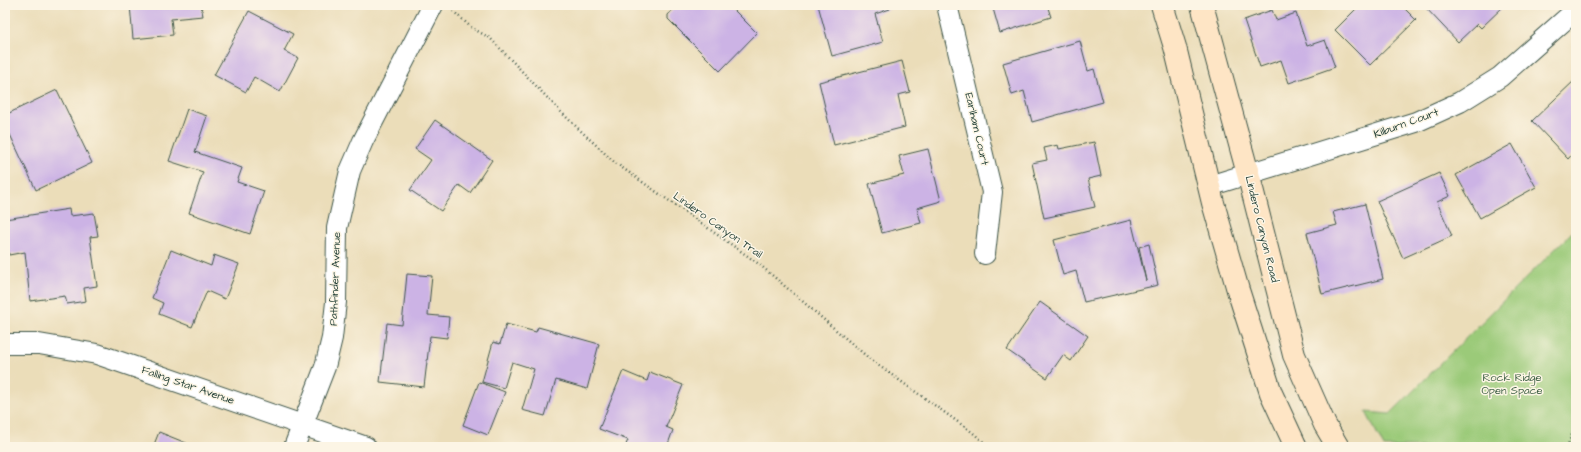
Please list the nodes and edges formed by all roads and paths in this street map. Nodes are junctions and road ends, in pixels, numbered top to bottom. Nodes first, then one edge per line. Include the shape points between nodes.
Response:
1 (947, 5) edge
2 (1162, 5) edge
3 (1202, 5) edge
4 (442, 7) edge
5 (1576, 10) edge
6 (1248, 175) junction
7 (1209, 186) junction
8 (985, 254) dead end
9 (5, 344) edge
10 (1576, 424) edge
11 (304, 425) junction
12 (294, 447) edge
13 (366, 447) edge
14 (988, 447) edge
15 (1296, 447) edge
16 (1338, 447) edge
17 (1567, 447) edge

1 - 8 street, Earlham Court via 992,192
2 - 7 street
3 - 6 street, Lindero Canyon Road
4 - 11 street, Pathfinder Avenue via 363,142 350,171 337,228 336,302 332,338 325,367
4 - 14 path, Lindero Canyon Trail via 490,38 563,114 614,162 759,264 871,360 972,432
5 - 6 street, Kilburn Court via 1500,77 1460,102 1416,122
6 - 7 street, Kilburn Court
6 - 16 street, Lindero Canyon Road via 1294,355 1325,425
7 - 15 street via 1238,290 1269,385
9 - 11 street, Falling Star Avenue via 39,344 98,354
10 - 17 path
11 - 12 street, Pathfinder Avenue
11 - 13 street, Falling Star Avenue

